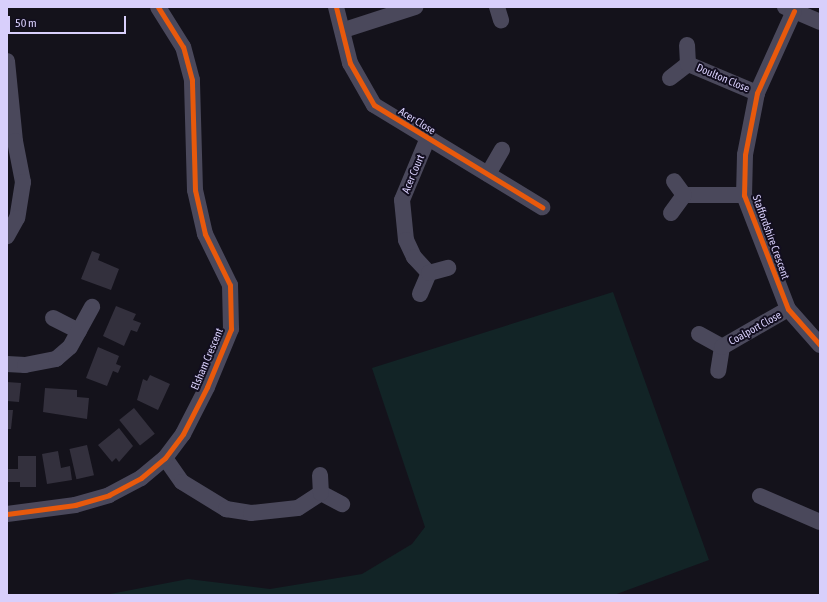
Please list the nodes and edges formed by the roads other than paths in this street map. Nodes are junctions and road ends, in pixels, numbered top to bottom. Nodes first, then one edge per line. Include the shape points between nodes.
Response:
1 (158, 7) edge
2 (336, 7) edge
3 (415, 7) edge
4 (790, 9) edge
5 (820, 22) edge
6 (344, 30) junction
7 (687, 45) dead end
8 (7, 61) edge
9 (688, 64) junction
10 (670, 78) dead end
11 (757, 93) junction
12 (427, 140) junction
13 (11, 142) edge
14 (502, 150) dead end
15 (488, 174) junction
16 (674, 181) dead end
17 (684, 195) junction
18 (744, 195) junction
19 (542, 207) dead end
20 (671, 213) dead end
21 (7, 236) edge
22 (448, 268) dead end
23 (429, 273) junction
24 (420, 294) dead end
25 (92, 308) dead end
26 (788, 310) junction
27 (53, 318) dead end
28 (80, 331) junction
29 (699, 334) dead end
30 (820, 345) edge
31 (722, 347) junction
32 (7, 364) edge
33 (718, 371) dead end
34 (165, 458) junction
35 (320, 474) dead end
36 (321, 493) junction
37 (760, 496) dead end
38 (342, 504) dead end
39 (7, 514) edge
40 (820, 522) edge

1 - 34 street, Elsham Crescent via 183,47 192,80 195,190 199,217 230,285 232,308 231,329 207,386 183,434
2 - 6 street, Acer Close
3 - 6 street
4 - 5 street
4 - 11 street, Staffordshire Crescent
6 - 12 street, Acer Close via 350,63 374,105
7 - 9 street, Doulton Close
8 - 13 street
9 - 10 street, Doulton Close
9 - 11 street, Doulton Close
11 - 18 street, Staffordshire Crescent via 745,154
12 - 15 street, Acer Close
12 - 23 street, Acer Court via 402,200 406,240
13 - 21 street via 23,182 18,218
14 - 15 street
15 - 19 street, Acer Close
16 - 17 street
17 - 18 street
17 - 20 street
18 - 26 street, Staffordshire Crescent
22 - 23 street
23 - 24 street
25 - 28 street
26 - 30 street, Staffordshire Crescent
26 - 31 street, Coalport Close
27 - 28 street
28 - 32 street via 70,347 56,359 24,365
29 - 31 street, Coalport Close
31 - 33 street, Coalport Close
34 - 36 street via 182,482 226,509 251,513 298,508
34 - 39 street, Elsham Crescent via 141,478 109,495 75,505
35 - 36 street
36 - 38 street
37 - 40 street

